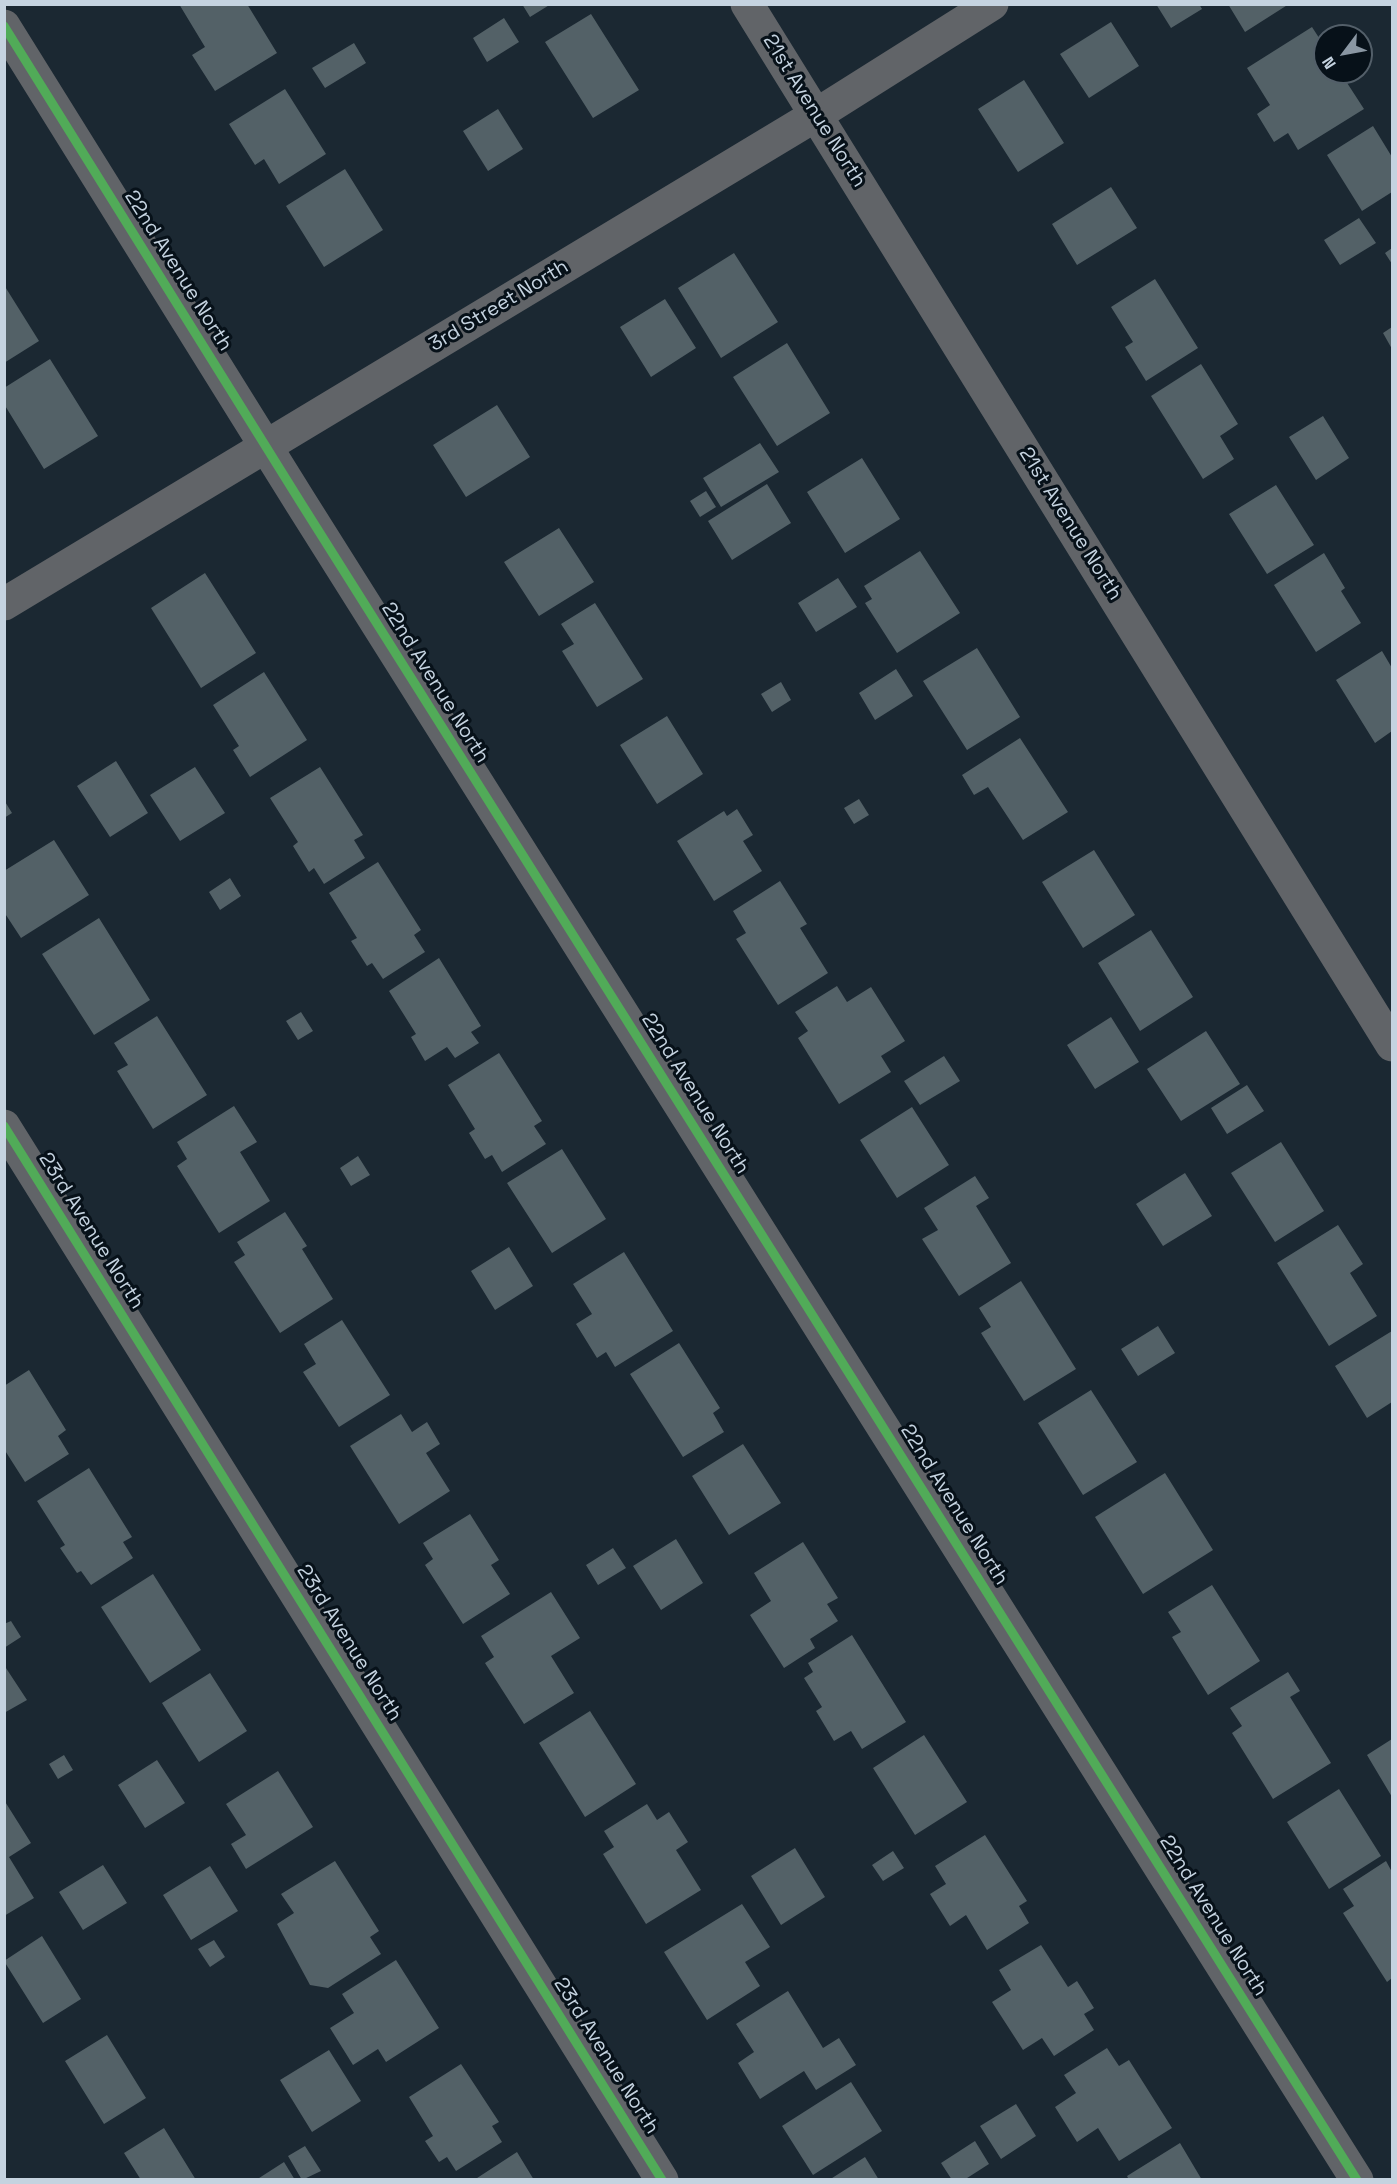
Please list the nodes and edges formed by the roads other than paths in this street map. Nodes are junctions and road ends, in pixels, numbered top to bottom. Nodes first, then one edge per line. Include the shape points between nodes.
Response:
1 (747, 4) edge
2 (992, 4) edge
3 (4, 26) edge
4 (816, 115) junction
5 (266, 447) junction
6 (4, 604) edge
7 (1392, 1045) edge
8 (4, 1126) edge
9 (662, 2180) edge
10 (1357, 2180) edge

1 - 4 street, 21st Avenue North
2 - 4 street, 3rd Street North
3 - 5 street, 22nd Avenue North
4 - 5 street, 3rd Street North
4 - 7 street, 21st Avenue North
5 - 6 street, 3rd Street North
5 - 10 street, 22nd Avenue North
8 - 9 street, 23rd Avenue North

